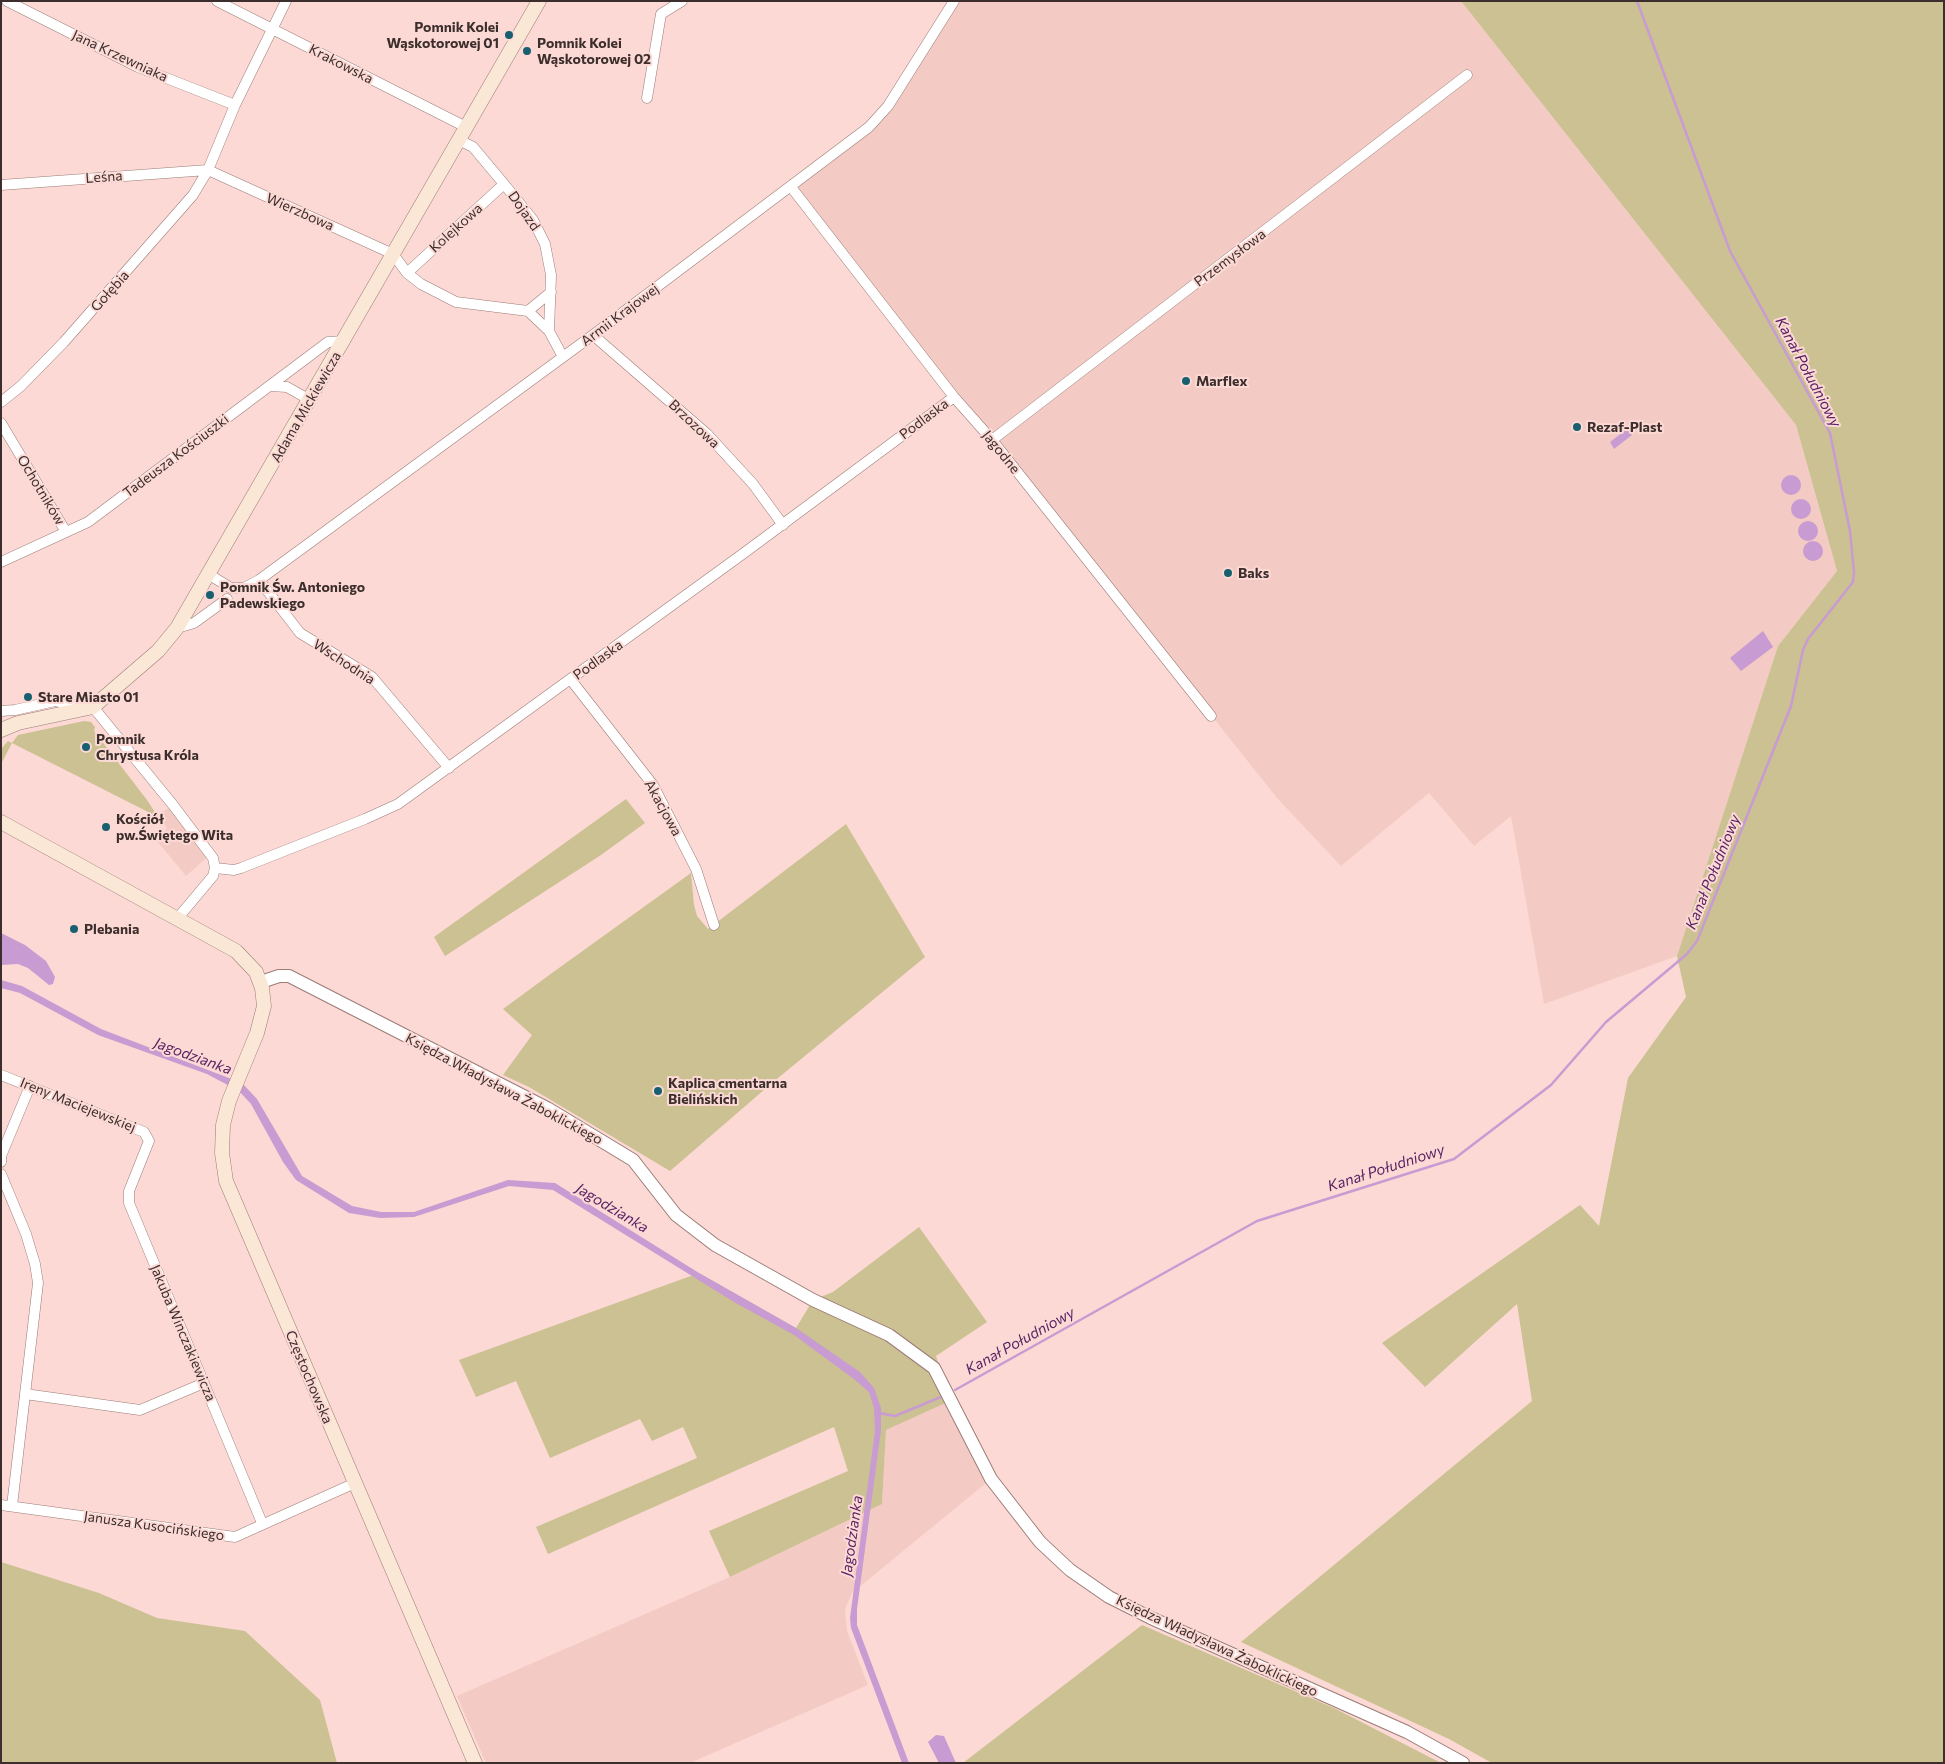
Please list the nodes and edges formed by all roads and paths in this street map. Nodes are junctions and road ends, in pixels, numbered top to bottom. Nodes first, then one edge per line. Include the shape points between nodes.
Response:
1 (7, 1) edge
2 (217, 1) edge
3 (286, 1) edge
4 (539, 1) edge
5 (682, 1) edge
6 (954, 1) edge
7 (272, 29) junction
8 (1467, 76) dead end
9 (647, 98) dead end
10 (235, 105) junction
11 (466, 127) junction
12 (459, 140) junction
13 (208, 170) junction
14 (1, 184) edge
15 (504, 184) junction
16 (791, 187) junction
17 (393, 254) junction
18 (407, 273) junction
19 (550, 292) junction
20 (528, 311) junction
21 (549, 331) junction
22 (593, 335) junction
23 (344, 341) junction
24 (563, 357) junction
25 (270, 386) junction
26 (954, 397) junction
27 (310, 400) junction
28 (1, 402) edge
29 (1, 423) edge
30 (992, 440) junction
31 (783, 525) junction
32 (66, 532) junction
33 (1, 562) edge
34 (208, 574) junction
35 (258, 580) junction
36 (227, 599) dead end
37 (177, 628) junction
38 (571, 680) junction
39 (91, 708) junction
40 (1, 711) edge
41 (1211, 716) dead end
42 (2, 729) edge
43 (449, 768) junction
44 (1, 822) edge
45 (215, 868) junction
46 (177, 919) junction
47 (714, 925) dead end
48 (261, 982) junction
49 (1, 1075) edge
50 (30, 1086) junction
51 (149, 1141) joint
52 (1, 1162) edge
53 (1, 1174) edge
54 (204, 1383) junction
55 (25, 1394) junction
56 (355, 1483) junction
57 (6, 1506) edge
58 (262, 1523) junction
59 (475, 1763) edge
60 (1463, 1763) edge

1 - 10 street, Jana Krzewniaka via 138,67
2 - 7 street, Krakowska
3 - 7 street
4 - 11 main road, Adama Mickiewicza
5 - 9 street via 661,14
6 - 16 street, Armii Krajowej via 888,106 869,127
7 - 10 street
7 - 11 street, Krakowska
8 - 30 street, Przemysłowa
10 - 13 street, Gołębia
11 - 12 main road, Adama Mickiewicza
12 - 15 street, Dojazd via 472,147
12 - 17 main road, Adama Mickiewicza
13 - 14 street, Leśna
13 - 17 street, Wierzbowa
13 - 28 street, Gołębia via 193,195 127,272 22,386
15 - 18 street, Kolejkowa
15 - 19 street, Dojazd via 533,220 546,244
16 - 22 street, Armii Krajowej
16 - 26 street, Jagodne
17 - 18 street
17 - 23 main road, Adama Mickiewicza
18 - 20 street via 456,302
19 - 20 street
19 - 21 street, Dojazd
20 - 21 street, Dojazd
21 - 24 street, Dojazd
22 - 24 street, Armii Krajowej
22 - 31 street, Brzozowa via 707,434 753,484
23 - 25 street, Tadeusza Kościuszki via 328,342
23 - 27 main road, Adama Mickiewicza
24 - 35 street, Armii Krajowej
25 - 27 street via 287,387
25 - 32 street, Tadeusza Kościuszki via 88,522
26 - 30 street, Jagodne
26 - 31 street, Podlaska
27 - 34 main road, Adama Mickiewicza
29 - 32 street, Ochotników
30 - 41 street, Jagodne
31 - 38 street, Podlaska
32 - 33 street, Tadeusza Kościuszki
34 - 35 street, Armii Krajowej via 231,588 244,588
34 - 37 main road, Adama Mickiewicza
35 - 43 street, Wschodnia via 300,634 372,677
36 - 37 street via 194,623
37 - 39 main road, Adama Mickiewicza via 158,651
38 - 43 street, Podlaska
38 - 47 street, Akacjowa via 653,785 696,869
39 - 40 street via 55,702
39 - 42 main road, Adama Mickiewicza
39 - 45 street via 202,843 213,858
43 - 45 street, Podlaska via 398,804 366,820 241,868
44 - 46 main road
45 - 46 street via 210,881
46 - 48 main road via 236,951 252,966
48 - 56 main road, Częstochowska via 262,1018 230,1101 222,1141 222,1161 229,1191
48 - 60 street, Księdza Władysława Żaboklickiego via 289,976 547,1108 634,1160 676,1215 715,1245 813,1300 889,1334 934,1368 991,1479 1040,1542 1070,1570 1109,1597 1151,1618 1407,1732
49 - 50 street, Ireny Maciejewskiej
50 - 51 street, Ireny Maciejewskiej via 144,1132
50 - 52 street
51 - 54 street, Jakuba Winczakiewicza via 129,1191 129,1203
53 - 55 street via 36,1264 38,1283
54 - 55 street via 140,1410
54 - 58 street, Jakuba Winczakiewicza
55 - 57 street
56 - 58 street, Janusza Kusocińskiego
56 - 59 main road, Częstochowska
57 - 58 street, Janusza Kusocińskiego via 235,1537

